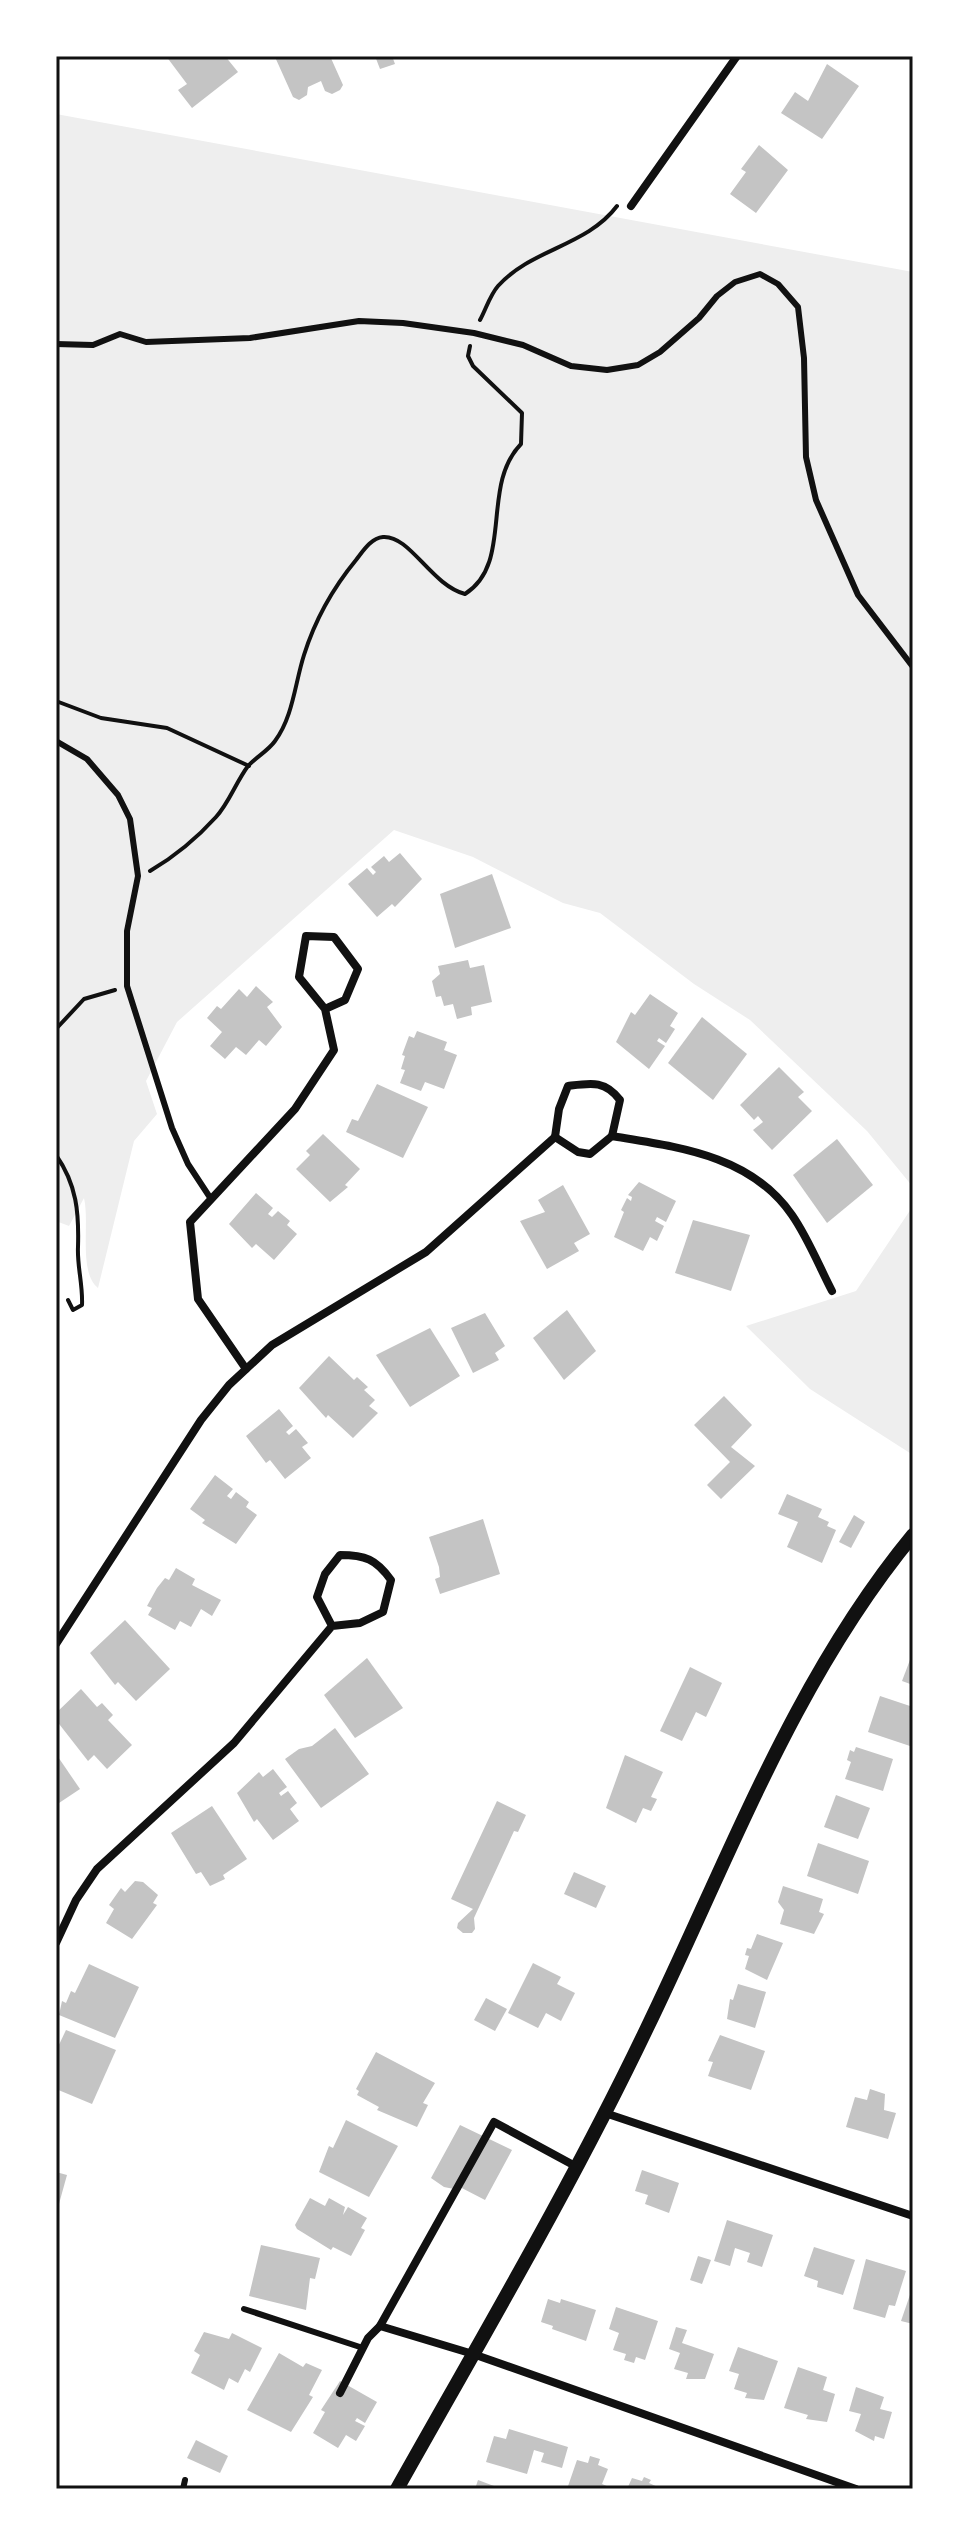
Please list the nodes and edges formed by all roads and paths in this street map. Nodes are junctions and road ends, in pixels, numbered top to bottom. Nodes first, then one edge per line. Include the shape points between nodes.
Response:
1 (737, 56) edge
2 (631, 206) joint
3 (474, 333) junction
4 (56, 344) edge
5 (913, 667) edge
6 (56, 701) edge
7 (56, 741) edge
8 (249, 766) junction
9 (138, 876) junction
10 (127, 986) junction
11 (325, 1009) junction
12 (56, 1029) edge
13 (612, 1136) junction
14 (555, 1137) junction
15 (56, 1155) edge
16 (211, 1199) junction
17 (832, 1291) dead end
18 (68, 1300) dead end
19 (246, 1369) junction
20 (913, 1535) edge
21 (332, 1626) junction
22 (56, 1644) edge
23 (56, 1943) edge
24 (605, 2113) junction
25 (577, 2167) junction
26 (913, 2216) edge
27 (244, 2309) dead end
28 (380, 2326) junction
29 (363, 2348) junction
30 (473, 2354) junction
31 (340, 2393) dead end
32 (185, 2480) dead end
33 (183, 2489) edge
34 (397, 2489) edge
35 (856, 2489) edge

1 - 2 street
2 - 3 path via 617,206 603,225 512,273 496,288
3 - 4 lane via 359,321 250,338 146,342 120,334 93,345
3 - 5 lane via 523,345 571,366 607,370 638,365 660,352 735,282 760,274 778,284 798,307 806,457 816,500 858,595
3 - 8 path via 468,356 473,366 522,413 521,444 509,456 501,482 485,575 465,594 424,567 395,538 371,542 333,588 312,633 286,719 274,742
6 - 8 path via 101,718 167,728
7 - 9 lane via 87,759 118,795 130,819
8 - 9 path via 216,817 174,857
9 - 10 lane via 127,931
10 - 12 path via 84,999
10 - 16 lane via 172,1128
11 - 11 street via 299,977 306,936 334,937 358,969 345,1000
11 - 16 street via 334,1050 295,1109
13 - 14 street via 590,1154
13 - 14 street via 620,1100 597,1082 568,1086
13 - 17 street via 696,1149 761,1181 792,1215
14 - 19 street via 426,1252 272,1345
15 - 18 path via 71,1181 80,1225 82,1305 73,1310
16 - 19 street via 190,1222 198,1299
19 - 22 street via 201,1420
20 - 24 street via 838,1636
21 - 21 street via 360,1623 383,1612 391,1580 378,1562 340,1555 325,1574 317,1597
21 - 23 street via 234,1743 97,1869
24 - 25 street
24 - 26 street
25 - 28 street via 494,2122
25 - 30 street
27 - 29 lane
28 - 29 street
28 - 30 street
29 - 31 street
30 - 34 street
30 - 35 street
32 - 33 lane

